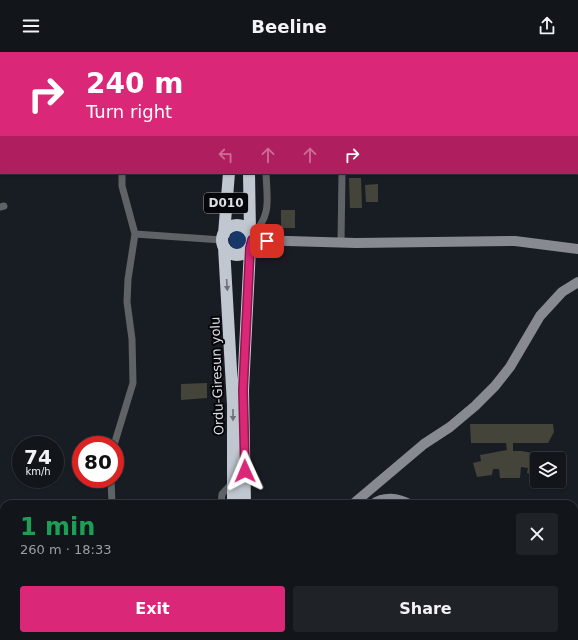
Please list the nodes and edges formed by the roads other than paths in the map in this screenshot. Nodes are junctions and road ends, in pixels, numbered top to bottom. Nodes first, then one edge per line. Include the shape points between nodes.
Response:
1 (122, 174) edge
2 (229, 174) edge
3 (249, 174) edge
4 (266, 174) edge
5 (342, 174) edge
6 (135, 234) junction
7 (251, 239) junction
8 (223, 240) junction
9 (341, 242) junction
10 (578, 249) edge
11 (578, 282) edge
12 (117, 436) edge
13 (233, 482) junction
14 (111, 488) edge
15 (112, 500) edge
16 (221, 500) edge
17 (233, 500) edge
18 (245, 500) edge
19 (358, 500) edge
20 (382, 500) edge
21 (400, 500) edge

1 - 6 street via 122,186
2 - 8 highway, Ordu-Giresun yolu / D010
3 - 7 highway, Ordu-Giresun yolu / D010
4 - 7 street via 267,211 262,225
5 - 9 street
6 - 8 street
6 - 12 street via 127,302 132,339 133,383
7 - 8 highway via 247,229 237,225 232,226
7 - 8 highway via 243,254 239,255 230,253
7 - 9 street
7 - 18 highway, Ordu-Giresun yolu / D010 via 243,390
8 -> 13 highway, Ordu-Giresun yolu / D010 via 233,405
9 - 10 street via 515,241
11 - 19 street via 562,292 540,316 510,367 475,406 424,444
13 - 16 street via 222,494
13 - 17 highway, Ordu-Giresun yolu / D010
14 - 15 street
20 - 21 street

